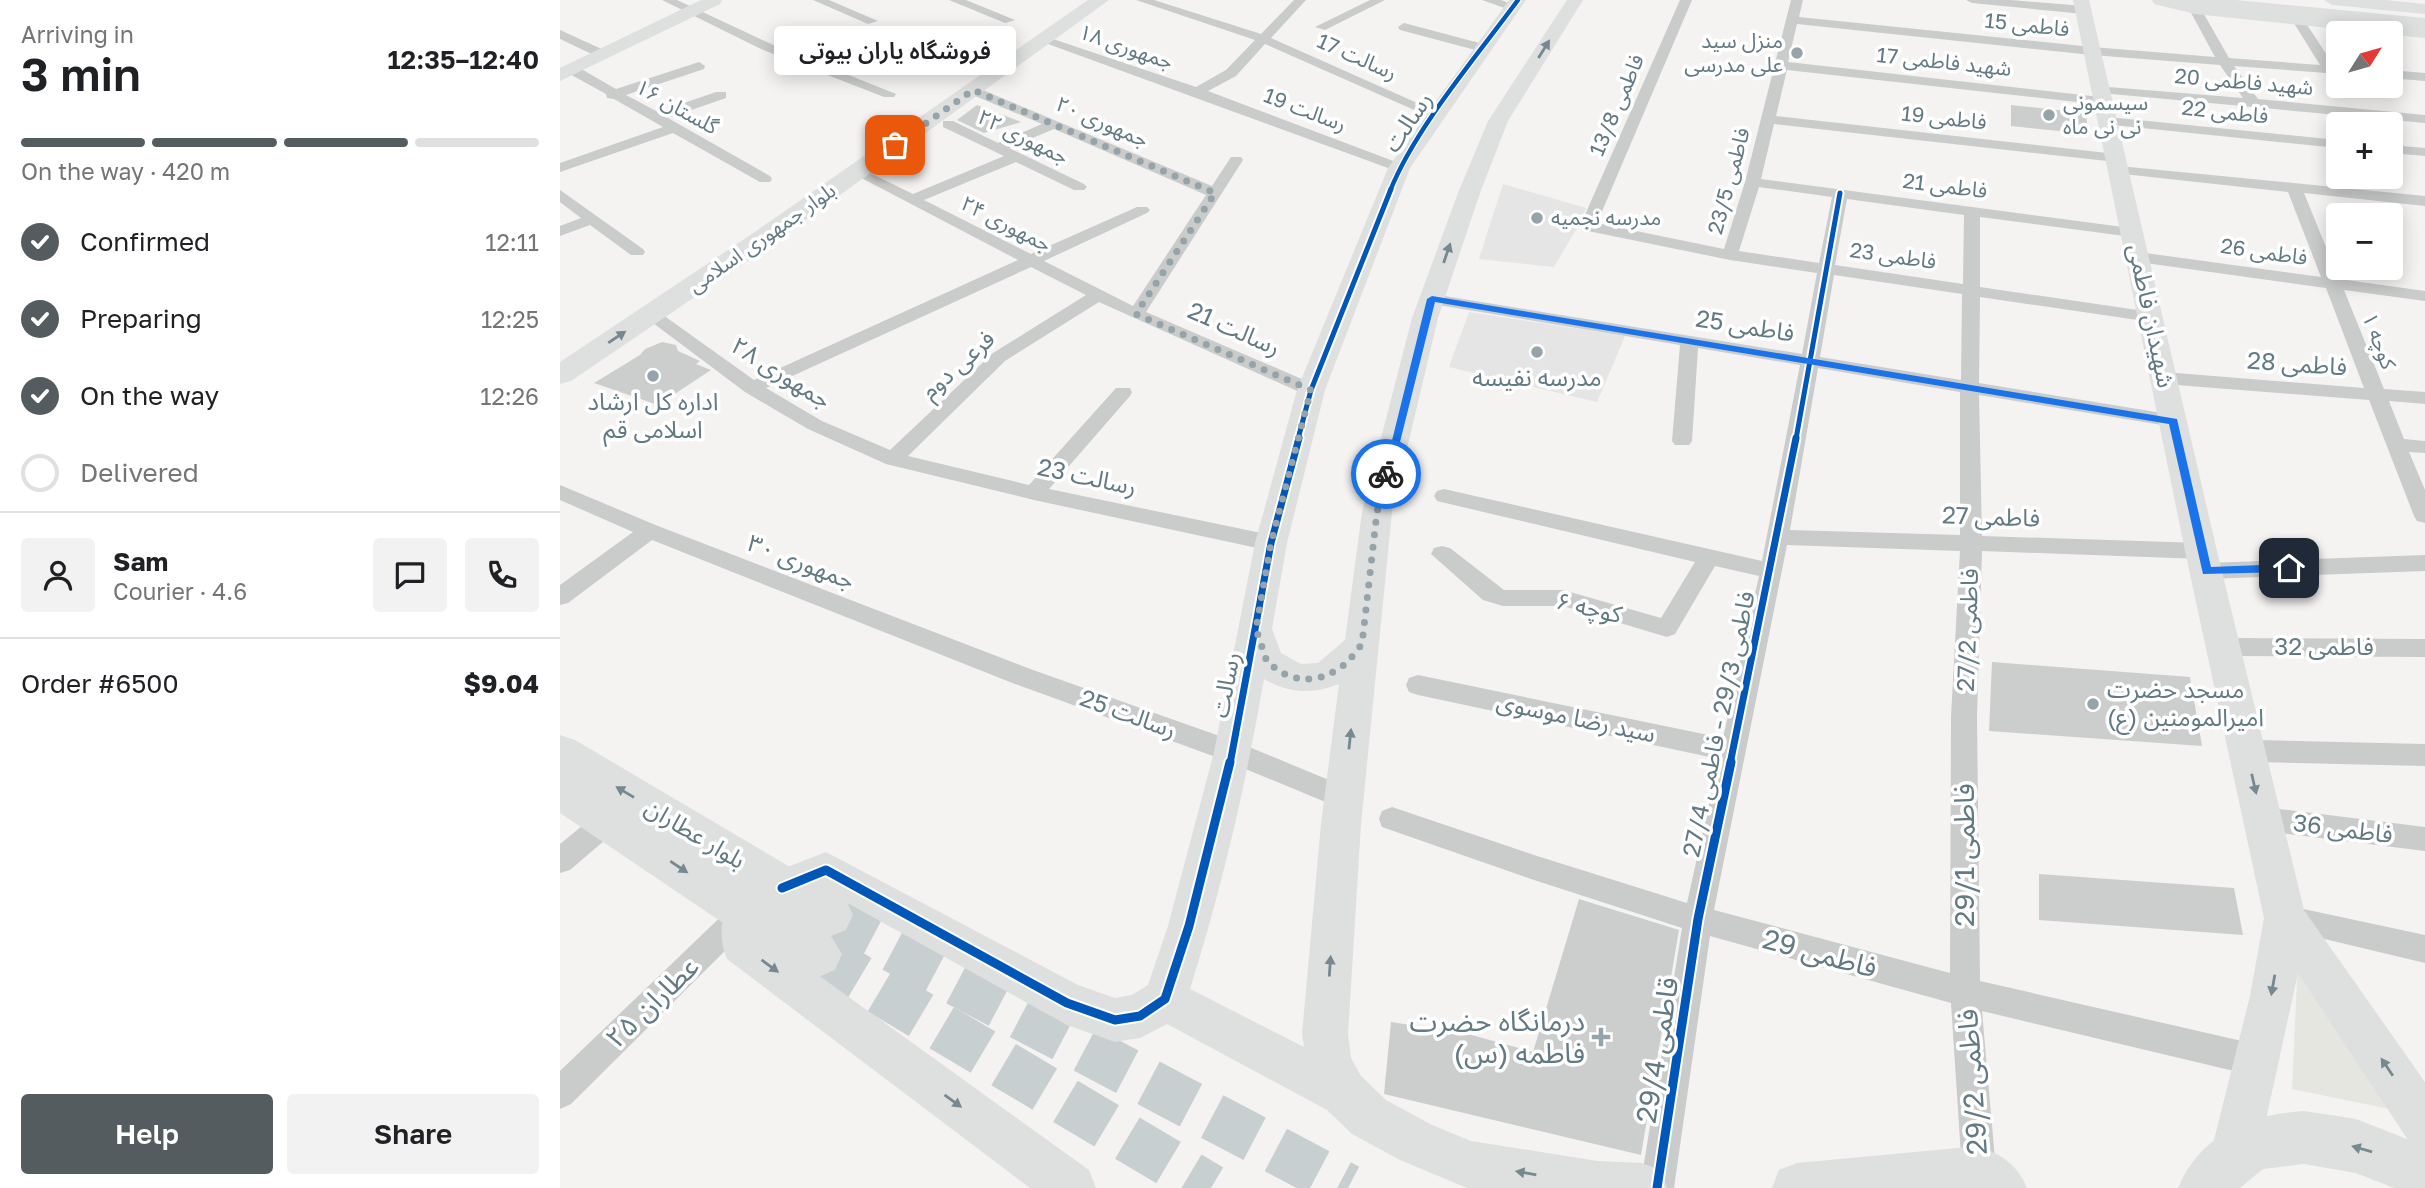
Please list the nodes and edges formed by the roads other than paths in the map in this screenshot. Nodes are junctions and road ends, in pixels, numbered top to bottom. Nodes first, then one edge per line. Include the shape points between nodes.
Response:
1 (668, 0) edge
2 (714, 0) edge
3 (819, 0) edge
4 (955, 0) edge
5 (1072, 0) edge
6 (1100, 0) edge
7 (1142, 0) edge
8 (1300, 0) edge
9 (1379, 0) edge
10 (1575, 0) edge
11 (1686, 0) edge
12 (1797, 0) edge
13 (1972, 0) edge
14 (2160, 0) edge
15 (2251, 0) edge
16 (2332, 0) edge
17 (1507, 2) edge
18 (1165, 3) edge
19 (2186, 4) edge
20 (2082, 5) edge
21 (2419, 11) edge
22 (689, 12) junction
23 (1009, 20) dead end
24 (1791, 20) junction
25 (2298, 20) junction
26 (872, 21) dead end
27 (1321, 27) dead end
28 (1404, 27) dead end
29 (2425, 33) edge
30 (560, 34) edge
31 (1262, 38) junction
32 (1043, 40) junction
33 (1483, 48) junction
34 (2092, 51) junction
35 (602, 54) junction
36 (2326, 59) edge
37 (2224, 61) junction
38 (1780, 65) junction
39 (699, 66) dead end
40 (2326, 69) edge
41 (565, 72) edge
42 (2143, 74) junction
43 (2403, 76) edge
44 (2424, 78) edge
45 (973, 90) junction
46 (1197, 92) junction
47 (612, 94) junction
48 (889, 94) dead end
49 (721, 95) dead end
50 (2104, 104) junction
51 (2254, 104) junction
52 (2347, 112) edge
53 (1435, 114) junction
54 (2403, 117) edge
55 (655, 118) junction
56 (1767, 119) junction
57 (2425, 119) edge
58 (948, 124) dead end
59 (1055, 124) junction
60 (674, 128) junction
61 (2326, 142) edge
62 (997, 148) junction
63 (2403, 150) edge
64 (2425, 152) edge
65 (1015, 157) junction
66 (1236, 160) dead end
67 (2117, 164) junction
68 (560, 168) edge
69 (1399, 168) junction
70 (857, 172) junction
71 (765, 179) dead end
72 (1753, 182) junction
73 (1079, 187) dead end
74 (2294, 187) junction
75 (1215, 193) junction
76 (1840, 193) junction
77 (560, 195) edge
78 (912, 200) junction
79 (2424, 203) edge
80 (1142, 210) dead end
81 (1972, 211) junction
82 (593, 219) junction
83 (1588, 226) joint
84 (560, 231) edge
85 (2135, 244) junction
86 (637, 251) dead end
87 (1730, 255) junction
88 (1032, 261) junction
89 (1825, 269) junction
90 (2332, 284) junction
91 (1971, 290) junction
92 (1099, 295) junction
93 (2425, 296) edge
94 (1432, 299) junction
95 (650, 314) junction
96 (1136, 314) junction
97 (2151, 317) junction
98 (1689, 341) junction
99 (560, 350) edge
100 (1808, 361) junction
101 (560, 375) edge
102 (2164, 378) junction
103 (752, 388) junction
104 (1971, 388) junction
105 (1311, 390) junction
106 (1123, 392) dead end
107 (2375, 394) junction
108 (2425, 398) edge
109 (2174, 421) junction
110 (1682, 441) dead end
111 (2395, 444) junction
112 (2425, 446) edge
113 (893, 459) junction
114 (560, 492) edge
115 (1034, 493) junction
116 (1444, 496) dead end
117 (2425, 516) edge
118 (650, 531) junction
119 (1778, 537) junction
120 (1271, 543) junction
121 (1971, 543) junction
122 (1441, 554) dead end
123 (1709, 557) junction
124 (2204, 561) junction
125 (2425, 564) edge
126 (1770, 571) junction
127 (560, 597) edge
128 (1256, 629) junction
129 (1362, 644) junction
130 (2224, 647) junction
131 (2425, 648) edge
132 (1024, 677) joint
133 (1418, 685) dead end
134 (1964, 717) joint
135 (2245, 747) junction
136 (1733, 751) junction
137 (560, 752) edge
138 (1233, 752) junction
139 (2425, 755) edge
140 (560, 791) edge
141 (1344, 798) junction
142 (2261, 816) junction
143 (1392, 819) dead end
144 (609, 820) junction
145 (2425, 839) edge
146 (560, 861) edge
147 (782, 888) junction
148 (745, 912) junction
149 (2285, 918) junction
150 (1698, 919) junction
151 (2425, 949) edge
152 (1965, 992) junction
153 (1165, 999) junction
154 (2255, 1059) junction
155 (560, 1093) edge
156 (1343, 1093) junction
157 (2425, 1123) edge
158 (2219, 1172) edge
159 (2425, 1175) edge
160 (1990, 1180) edge
161 (1072, 1188) edge
162 (1642, 1188) edge
163 (1657, 1188) edge
164 (1797, 1188) edge

1 - 22 street
2 - 22 street
3 - 26 street
4 - 23 street
5 - 99 main road, بلوار جمهوری اسلامی
6 - 32 main road, بلوار جمهوری اسلامی
7 - 18 street, رسالت 17
8 - 31 street
9 - 27 street
94 -> 10 street via 1498,121
11 - 83 street, فاطمی 13/8
12 - 24 street
13 - 20 street
14 - 19 street
15 - 21 main road
16 - 21 street
17 - 33 street, رسالت
18 - 31 street, رسالت 17
19 - 21 main road
19 - 25 street
19 - 37 street
20 - 34 street, شهیدان فاطمی
22 - 35 street
22 - 48 street
24 - 34 street, فاطمی 15
24 - 38 street
25 - 29 street
25 - 36 street
28 - 33 street
30 - 35 street
31 - 46 street via 1231,74
31 - 53 street, رسالت 17
32 - 45 main road, بلوار جمهوری اسلامی
32 - 46 street, جمهوری ۱۸
33 - 53 street, رسالت
34 - 42 street, فاطمی 15
34 - 50 street, شهیدان فاطمی
35 - 41 street
37 - 40 street
37 - 42 street
37 - 51 street
38 - 50 street, شهید فاطمی 17
38 - 56 street
39 - 47 street
41 - 47 street, گلستان ۱۶
42 - 50 street, شهید فاطمی 20
42 - 51 street, شهید فاطمی 20
43 - 44 street
45 - 59 street, جمهوری ۲۰
45 - 70 main road, بلوار جمهوری اسلامی
46 - 69 street, رسالت 19
47 - 55 street, گلستان ۱۶
49 - 55 street
50 - 61 street, فاطمی 22
50 - 67 street, شهیدان فاطمی
51 - 52 street, شهید فاطمی 20
53 - 69 street, رسالت
54 - 57 street, شهید فاطمی 20
55 - 60 street, گلستان ۱۶
56 - 67 street, فاطمی 19
56 - 72 street, فاطمی 23/5
58 - 62 street, جمهوری ۲۲
59 - 62 street
59 - 75 street, جمهوری ۲۰
60 - 68 street
60 - 71 street, گلستان ۱۶
62 - 65 street, جمهوری ۲۲
63 - 64 street
65 - 73 street, جمهوری ۲۲
65 - 78 street
66 - 75 street
67 - 74 street, فاطمی 19
67 - 85 street, شهیدان فاطمی
69 - 105 street, رسالت
70 - 78 street, جمهوری ۲۴
70 - 95 main road, بلوار جمهوری اسلامی
72 - 76 street, فاطمی 21
72 - 87 street, فاطمی 23/5
74 - 79 street, فاطمی 19
74 - 90 street, کوچه ۱
75 - 96 street
76 - 81 street, فاطمی 21
76 - 89 street, فاطمی 29/3 - فاطمی 27/4
77 - 82 street
78 - 88 street, جمهوری ۲۴
80 - 88 street
81 - 85 street, فاطمی 21
81 - 91 street, فاطمی 27/2
82 - 84 street
82 - 86 street
83 - 87 street, فاطمی 23
85 - 90 street, فاطمی 26
85 - 97 street, شهیدان فاطمی
87 - 89 street, فاطمی 23
88 - 92 street, جمهوری ۲۴
88 - 103 street
89 - 91 street, فاطمی 23
89 - 100 street, فاطمی 29/3 - فاطمی 27/4
90 - 93 street, فاطمی 26
90 - 107 street, کوچه ۱
91 - 97 street, فاطمی 23
91 - 104 street, فاطمی 27/2
92 - 96 street, جمهوری ۲۴
92 - 113 street, فرعی دوم via 999,357
94 - 98 street, فاطمی 25
94 - 129 street via 1377,512
101 -> 95 main road, بلوار جمهوری اسلامی
95 - 103 street, جمهوری ۲۸
96 - 105 street, رسالت 21
97 - 102 street, شهیدان فاطمی
98 - 100 street, فاطمی 25
98 - 110 street
100 - 104 street, فاطمی 25
100 - 119 street, فاطمی 29/3 - فاطمی 27/4
102 - 107 street, فاطمی 28
102 - 109 street, شهیدان فاطمی
103 - 113 street, جمهوری ۲۸ via 816,425
104 - 109 street, فاطمی 25
104 - 121 street, فاطمی 27/2
105 - 120 street, رسالت
106 - 115 street
107 - 108 street, فاطمی 28
107 - 111 street, کوچه ۱
109 - 124 street, شهیدان فاطمی
111 - 112 street
111 - 117 street, کوچه ۱
113 - 115 street, رسالت 23
114 - 118 street, جمهوری ۳۰
115 - 120 street, رسالت 23
116 - 123 street
118 - 127 street
118 - 132 street, جمهوری ۳۰
119 - 121 street, فاطمی 27
119 - 126 street, فاطمی 29/3 - فاطمی 27/4
120 - 128 street, رسالت
121 - 124 street, فاطمی 27
121 - 134 street, فاطمی 27/2
122 - 123 street, کوچه ۶ via 1491,594 1503,598 1563,598 1667,628
123 - 126 street
124 - 125 street, فاطمی 27
124 - 130 street, شهیدان فاطمی
126 - 136 street, فاطمی 29/3 - فاطمی 27/4
128 - 129 street via 1267,662 1302,680 1327,676 1347,663
128 - 138 street, رسالت
141 -> 129 street
130 - 131 street, فاطمی 32
130 - 135 street, شهیدان فاطمی
132 - 138 street, رسالت 25
133 - 136 street, سید رضا موسوی
134 - 152 street, فاطمی 29/1
135 - 139 street
135 -> 142 street, شهیدان فاطمی
136 - 150 street, فاطمی 29/3 - فاطمی 27/4
147 -> 137 main road, بلوار عطاران
138 - 141 street, رسالت 25
138 - 153 street, رسالت via 1189,926
140 - 144 main road, بلوار عطاران
156 -> 141 street via 1329,1062 1325,1034
142 - 145 street, فاطمی 36
142 - 149 street, شهیدان فاطمی
143 - 150 street, فاطمی 29 via 1508,861
144 - 146 street
144 -> 148 main road, بلوار عطاران
147 - 148 main road, بلوار عطاران via 824,934
147 - 153 street via 826,870 1067,1003 1115,1020 1140,1016
148 - 155 street, عطاران ۲۵
148 -> 161 street via 742,945
149 - 151 street
149 -> 154 street via 2272,996
157 -> 149 street
150 - 152 street, فاطمی 29
150 - 163 street, قاطمی 29/4
152 - 154 street, فاطمی 29
152 - 160 street, فاطمی 29/2
153 - 156 street
154 - 158 street
162 -> 156 street via 1598,1186 1471,1165 1369,1117
159 -> 158 main road via 2369,1150 2320,1138 2275,1138
160 - 164 street

